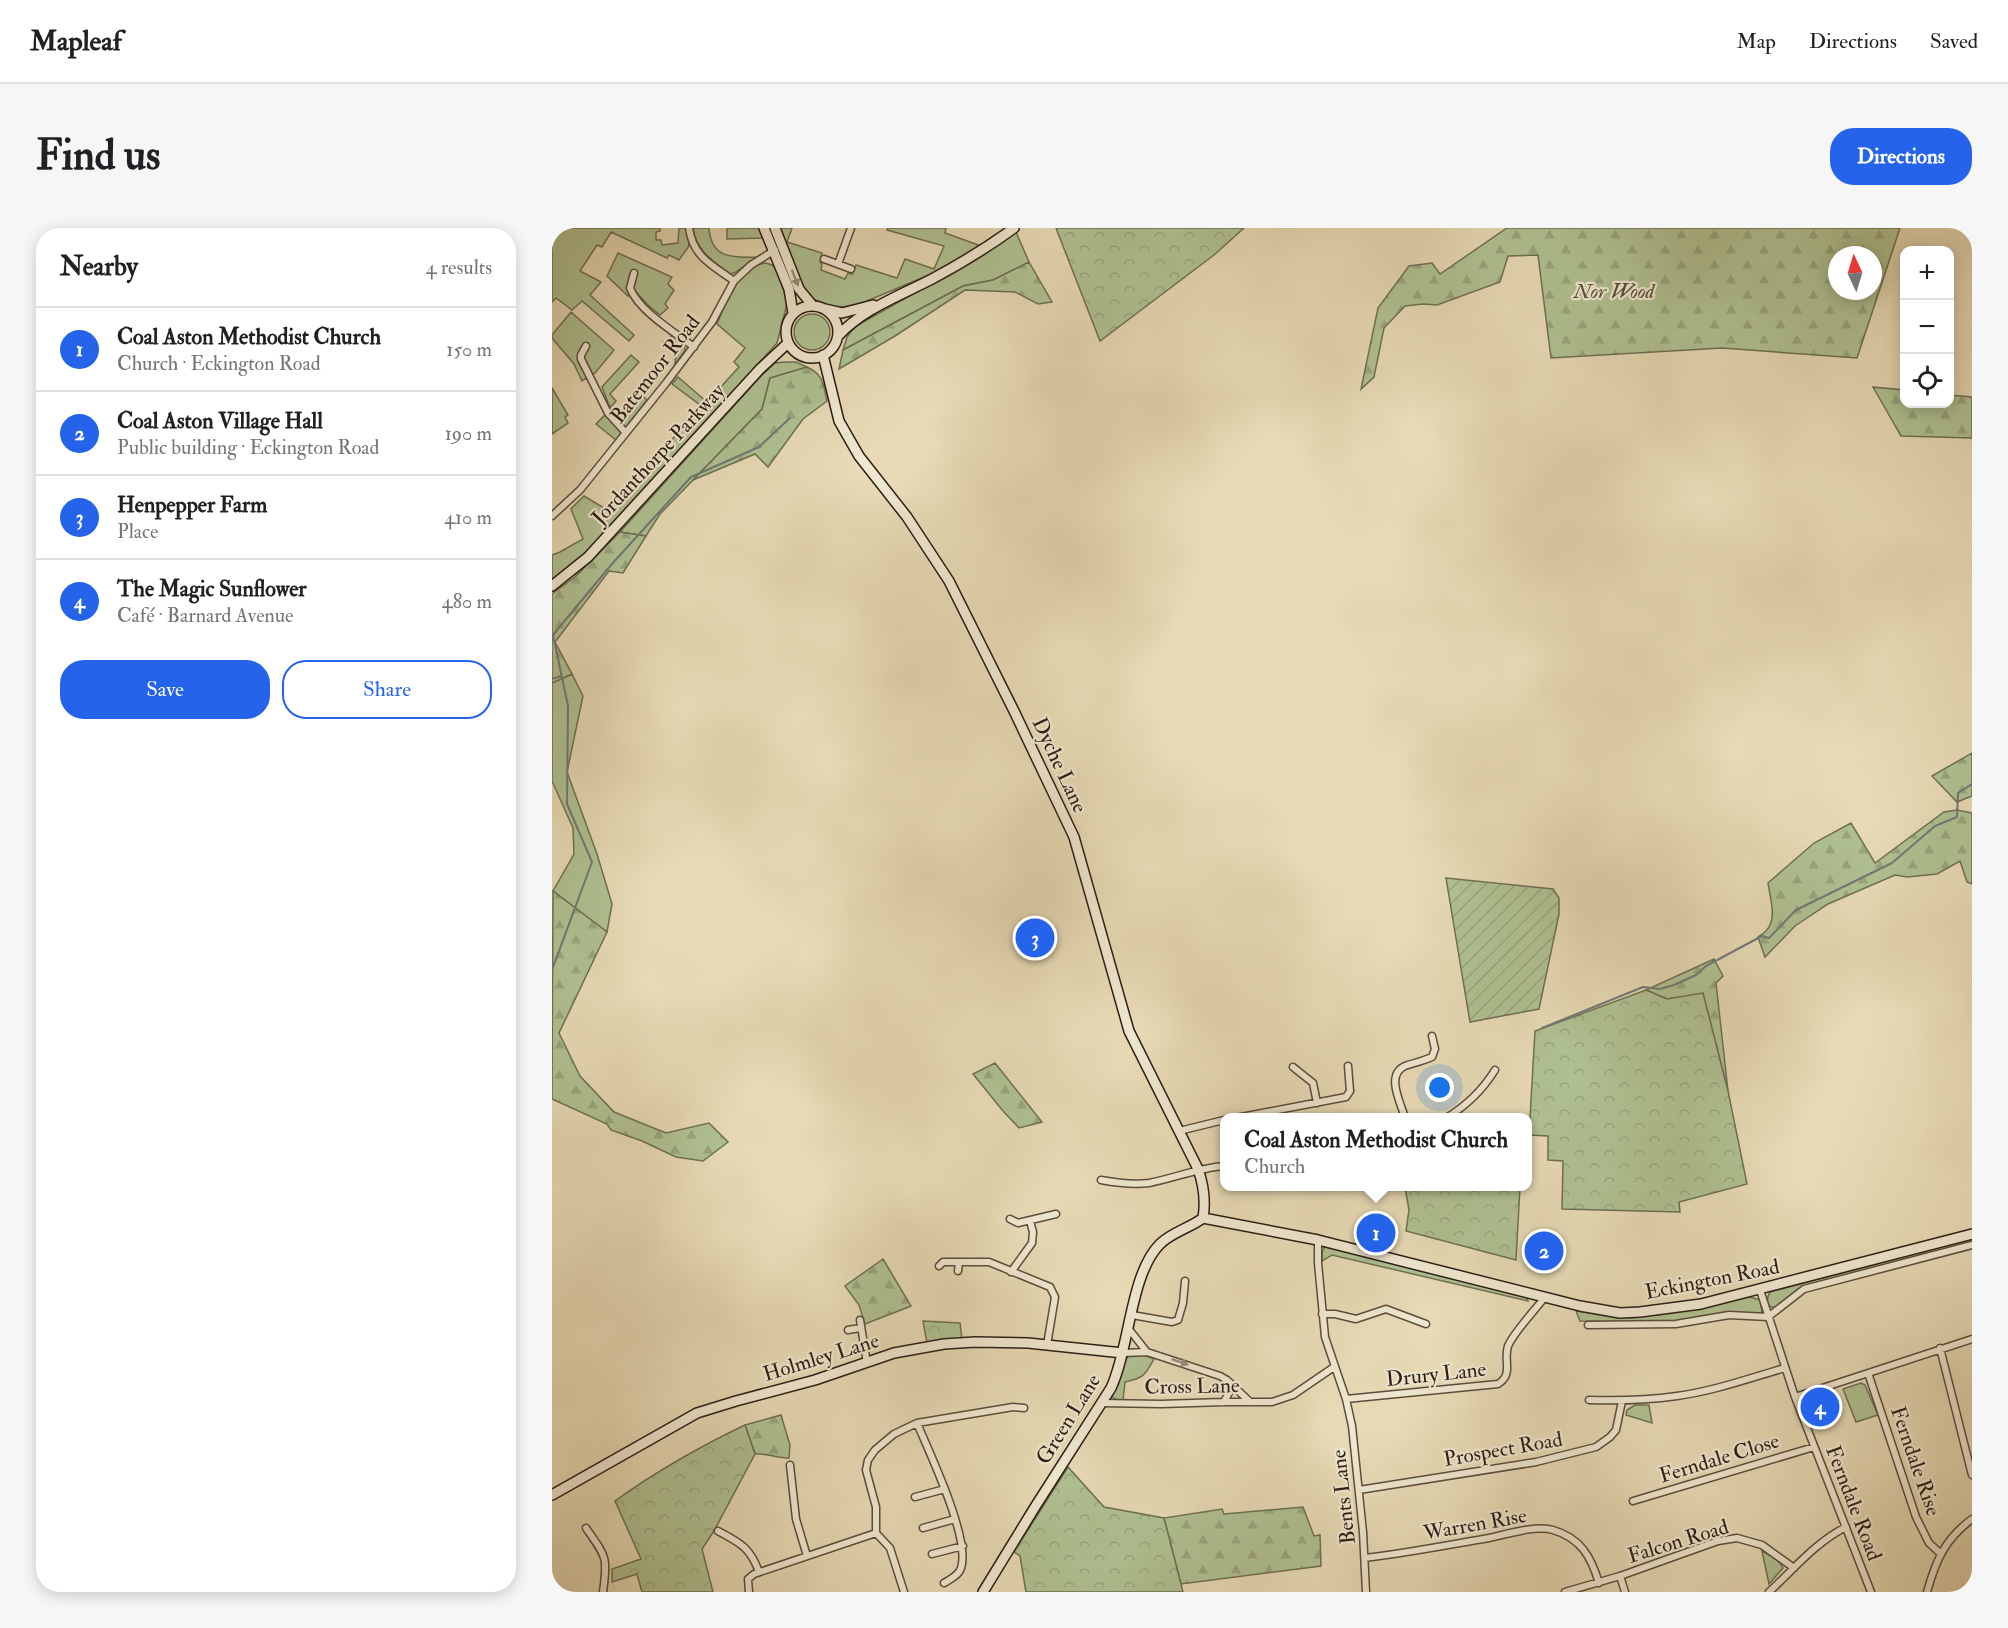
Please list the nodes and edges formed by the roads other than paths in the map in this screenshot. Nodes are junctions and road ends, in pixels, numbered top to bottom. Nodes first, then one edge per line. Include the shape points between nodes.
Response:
1 (689, 228) edge
2 (764, 228) edge
3 (775, 228) edge
4 (851, 228) edge
5 (1014, 228) edge
6 (778, 249) junction
7 (824, 259) dead end
8 (838, 264) junction
9 (851, 269) dead end
10 (633, 273) dead end
11 (734, 281) junction
12 (887, 301) junction
13 (813, 306) junction
14 (825, 309) junction
15 (793, 313) junction
16 (837, 336) junction
17 (788, 343) junction
18 (586, 346) dead end
19 (694, 347) junction
20 (823, 355) junction
21 (626, 433) junction
22 (552, 516) edge
23 (552, 586) edge
24 (1432, 1036) dead end
25 (1348, 1066) dead end
26 (1293, 1067) dead end
27 (1495, 1070) dead end
28 (1317, 1103) junction
29 (1274, 1113) edge
30 (1403, 1113) edge
31 (1454, 1113) edge
32 (1220, 1121) edge
33 (1179, 1131) junction
34 (1220, 1166) edge
35 (1198, 1169) junction
36 (1101, 1180) dead end
37 (1056, 1214) dead end
38 (1203, 1218) junction
39 (1010, 1219) dead end
40 (1030, 1221) junction
41 (1972, 1234) edge
42 (1318, 1240) junction
43 (1972, 1245) edge
44 (958, 1262) junction
45 (939, 1266) dead end
46 (958, 1271) dead end
47 (1011, 1272) junction
48 (1185, 1281) dead end
49 (1760, 1290) junction
50 (1545, 1297) junction
51 (1322, 1314) junction
52 (1132, 1315) junction
53 (1768, 1317) junction
54 (860, 1320) dead end
55 (1426, 1324) dead end
56 (1588, 1325) dead end
57 (860, 1328) junction
58 (1128, 1328) junction
59 (848, 1330) dead end
60 (1972, 1339) edge
61 (1047, 1344) junction
62 (1940, 1348) junction
63 (1147, 1352) junction
64 (1123, 1353) junction
65 (867, 1363) junction
66 (1335, 1367) junction
67 (1785, 1368) junction
68 (1868, 1373) junction
69 (1233, 1385) junction
70 (1795, 1397) junction
71 (1346, 1399) junction
72 (1589, 1400) dead end
73 (1622, 1401) junction
74 (1224, 1402) junction
75 (1250, 1402) junction
76 (1102, 1403) junction
77 (1024, 1408) dead end
78 (917, 1423) junction
79 (1814, 1447) junction
80 (790, 1466) dead end
81 (1972, 1475) edge
82 (945, 1489) junction
83 (1359, 1490) junction
84 (552, 1495) edge
85 (915, 1497) dead end
86 (1633, 1501) dead end
87 (955, 1519) junction
88 (1972, 1519) edge
89 (586, 1527) dead end
90 (1846, 1527) junction
91 (923, 1528) dead end
92 (718, 1531) dead end
93 (876, 1533) junction
94 (726, 1535) junction
95 (720, 1543) dead end
96 (963, 1546) junction
97 (932, 1554) dead end
98 (1941, 1554) junction
99 (807, 1556) junction
100 (1365, 1558) junction
101 (1794, 1568) junction
102 (759, 1572) junction
103 (1620, 1576) junction
104 (944, 1583) dead end
105 (1599, 1583) junction
106 (603, 1592) edge
107 (749, 1592) edge
108 (904, 1592) edge
109 (983, 1592) edge
110 (1366, 1592) edge
111 (1564, 1592) edge
112 (1625, 1592) edge
113 (1769, 1592) edge
114 (1870, 1592) edge
115 (1927, 1592) edge

1 - 11 street via 698,253
2 - 6 main road
3 - 6 main road
4 - 8 street
5 - 12 main road via 987,247
6 - 11 street, Batemoor Road
6 -> 13 main road via 804,298
6 - 15 main road
7 - 8 street
8 - 9 street
10 - 19 street via 630,288 637,301
11 - 19 street, Batemoor Road
12 - 14 main road via 842,313
12 - 16 main road
13 - 14 main road
13 - 15 main road
14 - 16 main road via 832,315
15 - 17 main road via 786,325
16 - 20 main road via 832,348
17 - 20 main road via 802,356
17 - 23 main road, Jordanthorpe Parkway via 588,557
18 - 21 street via 581,359 608,413
19 - 21 street, Batemoor Road
20 - 33 main road, Dyche Lane via 839,421 859,456 907,517 949,581 1074,837 1129,1031
21 - 22 street, Batemoor Road via 580,490
24 - 30 street via 1432,1057 1404,1066 1395,1077
25 - 28 street via 1348,1096
26 - 28 street via 1313,1083
27 - 31 street via 1478,1094
28 - 29 street
32 - 33 street
33 - 35 main road, Dyche Lane
34 - 35 street
35 - 36 street via 1152,1182
35 - 38 main road, Dyche Lane via 1206,1202
37 - 40 street
38 - 42 main road, Eckington Road
38 - 52 main road, Green Lane via 1164,1240 1152,1252
39 - 40 street via 1018,1223
40 - 47 street via 1032,1243
41 - 49 main road, Eckington Road
42 - 50 main road, Eckington Road
42 - 51 street
43 - 53 street, Eckington Road via 1804,1289
44 - 45 street via 943,1262
44 - 46 street
44 - 47 street via 989,1262
47 - 61 street via 1045,1283 1054,1292
48 - 52 street via 1178,1320
49 - 50 main road, Eckington Road via 1701,1304 1640,1312 1602,1311
49 - 53 street, Ferndale Road
50 - 71 street, Drury Lane via 1510,1343 1504,1381
51 - 55 street via 1356,1319 1386,1309
51 - 66 street via 1327,1347
52 - 58 main road, Green Lane
53 - 56 street, Eckington Road via 1729,1315 1676,1324
53 - 67 street, Ferndale Road
54 - 57 street
57 - 59 street
57 - 65 street
58 - 63 street
58 - 64 main road, Green Lane
60 - 62 street
61 - 64 main road, Holmley Lane
61 - 65 main road, Holmley Lane via 944,1344 894,1353
62 - 68 street
62 - 81 street
63 - 64 street
63 -> 69 street via 1210,1372
64 - 76 main road, Green Lane
65 - 84 main road, Holmley Lane via 697,1413
66 - 71 street, Bents Lane
66 - 75 street, Cross Lane via 1283,1400
67 - 70 street, Ferndale Road
67 - 73 street via 1692,1393
68 - 70 street
68 - 98 street, Ferndale Rise via 1916,1517 1929,1543
69 - 74 street
69 - 75 street
70 - 79 street, Ferndale Road
71 - 83 street, Bents Lane
72 - 73 street
73 - 83 street, Prospect Road via 1616,1430 1596,1447 1536,1462
74 - 75 street, Cross Lane
74 - 76 street, Cross Lane
76 - 109 main road, Green Lane
77 - 78 street
78 - 82 street
78 - 93 street via 889,1438 867,1464 877,1514
79 - 86 street, Ferndale Close
79 - 90 street, Ferndale Road
80 - 99 street via 796,1519
82 - 85 street
82 - 87 street
83 - 100 street, Bents Lane
87 - 91 street
87 - 96 street
88 - 98 street via 1953,1535
89 - 106 street via 604,1554
90 - 101 street via 1824,1540
90 - 114 street, Ferndale Road
92 - 94 street
93 - 99 street
93 - 108 street via 890,1548
94 - 95 street
94 - 102 street via 746,1548
96 - 97 street
96 - 104 street via 962,1568
98 - 115 street
99 - 102 street
100 - 105 street, Warren Rise via 1545,1528 1568,1536 1583,1547
100 - 110 street, Bents Lane
101 - 103 street, Falcon Road via 1762,1545 1737,1538 1705,1545
101 - 113 street
102 - 107 street via 748,1579
103 - 105 street, Falcon Road
103 - 112 street
105 - 111 street, Falcon Road

